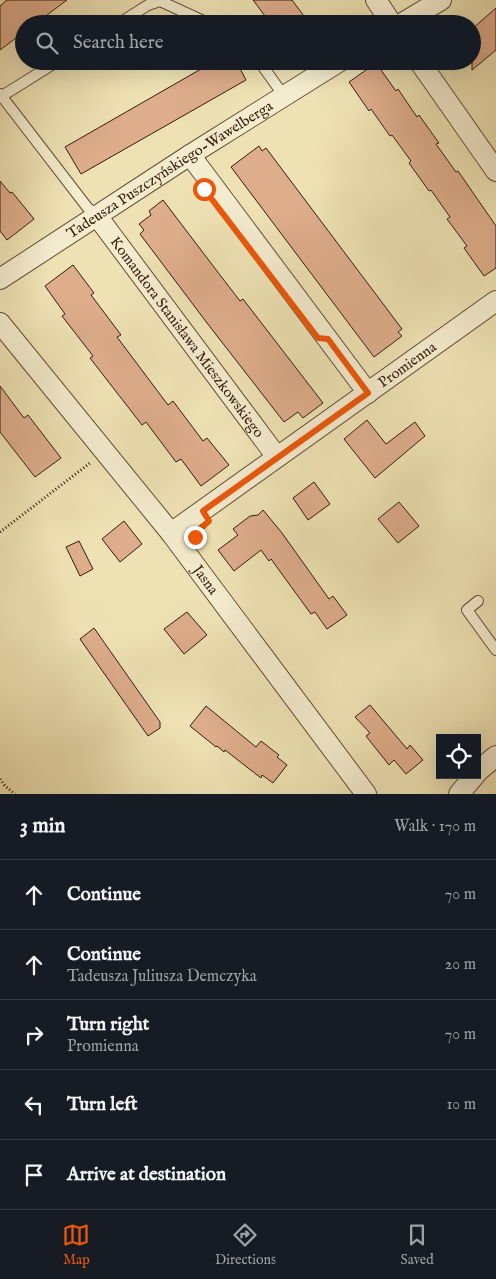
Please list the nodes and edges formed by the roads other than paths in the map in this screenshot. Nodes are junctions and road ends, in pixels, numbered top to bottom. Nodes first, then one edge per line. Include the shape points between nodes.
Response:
1 (172, 0) edge
2 (376, 0) edge
3 (441, 0) edge
4 (180, 10) junction
5 (132, 15) edge
6 (191, 15) edge
7 (386, 15) edge
8 (416, 15) edge
9 (43, 70) edge
10 (265, 70) edge
11 (326, 70) edge
12 (425, 70) edge
13 (1, 95) edge
14 (284, 96) junction
15 (190, 155) junction
16 (496, 171) edge
17 (97, 216) junction
18 (0, 279) edge
19 (496, 301) edge
20 (0, 323) edge
21 (368, 393) junction
22 (277, 457) junction
23 (171, 533) junction
24 (478, 601) dead end
25 (496, 650) edge
26 (496, 756) edge
27 (481, 770) edge
28 (472, 779) edge
29 (366, 794) edge
30 (459, 794) edge

1 - 4 lane
2 - 7 street
3 - 8 street
4 - 5 lane via 160,1
4 - 6 lane
9 - 13 lane
10 - 14 lane
11 - 14 street, Tadeusza Puszczyńskiego-Wawelberga
12 - 16 street
13 - 17 lane
14 - 15 street, Tadeusza Puszczyńskiego-Wawelberga
15 - 17 street, Tadeusza Puszczyńskiego-Wawelberga
15 - 21 street
17 - 18 street, Tadeusza Puszczyńskiego-Wawelberga
17 - 22 street, Komandora Stanisława Mieszkowskiego
19 - 21 street, Promienna
20 - 23 street, Jasna
21 - 22 street, Promienna
22 - 23 street, Promienna
23 - 29 street, Jasna
24 - 25 lane via 467,610
26 - 27 street
28 - 30 street

